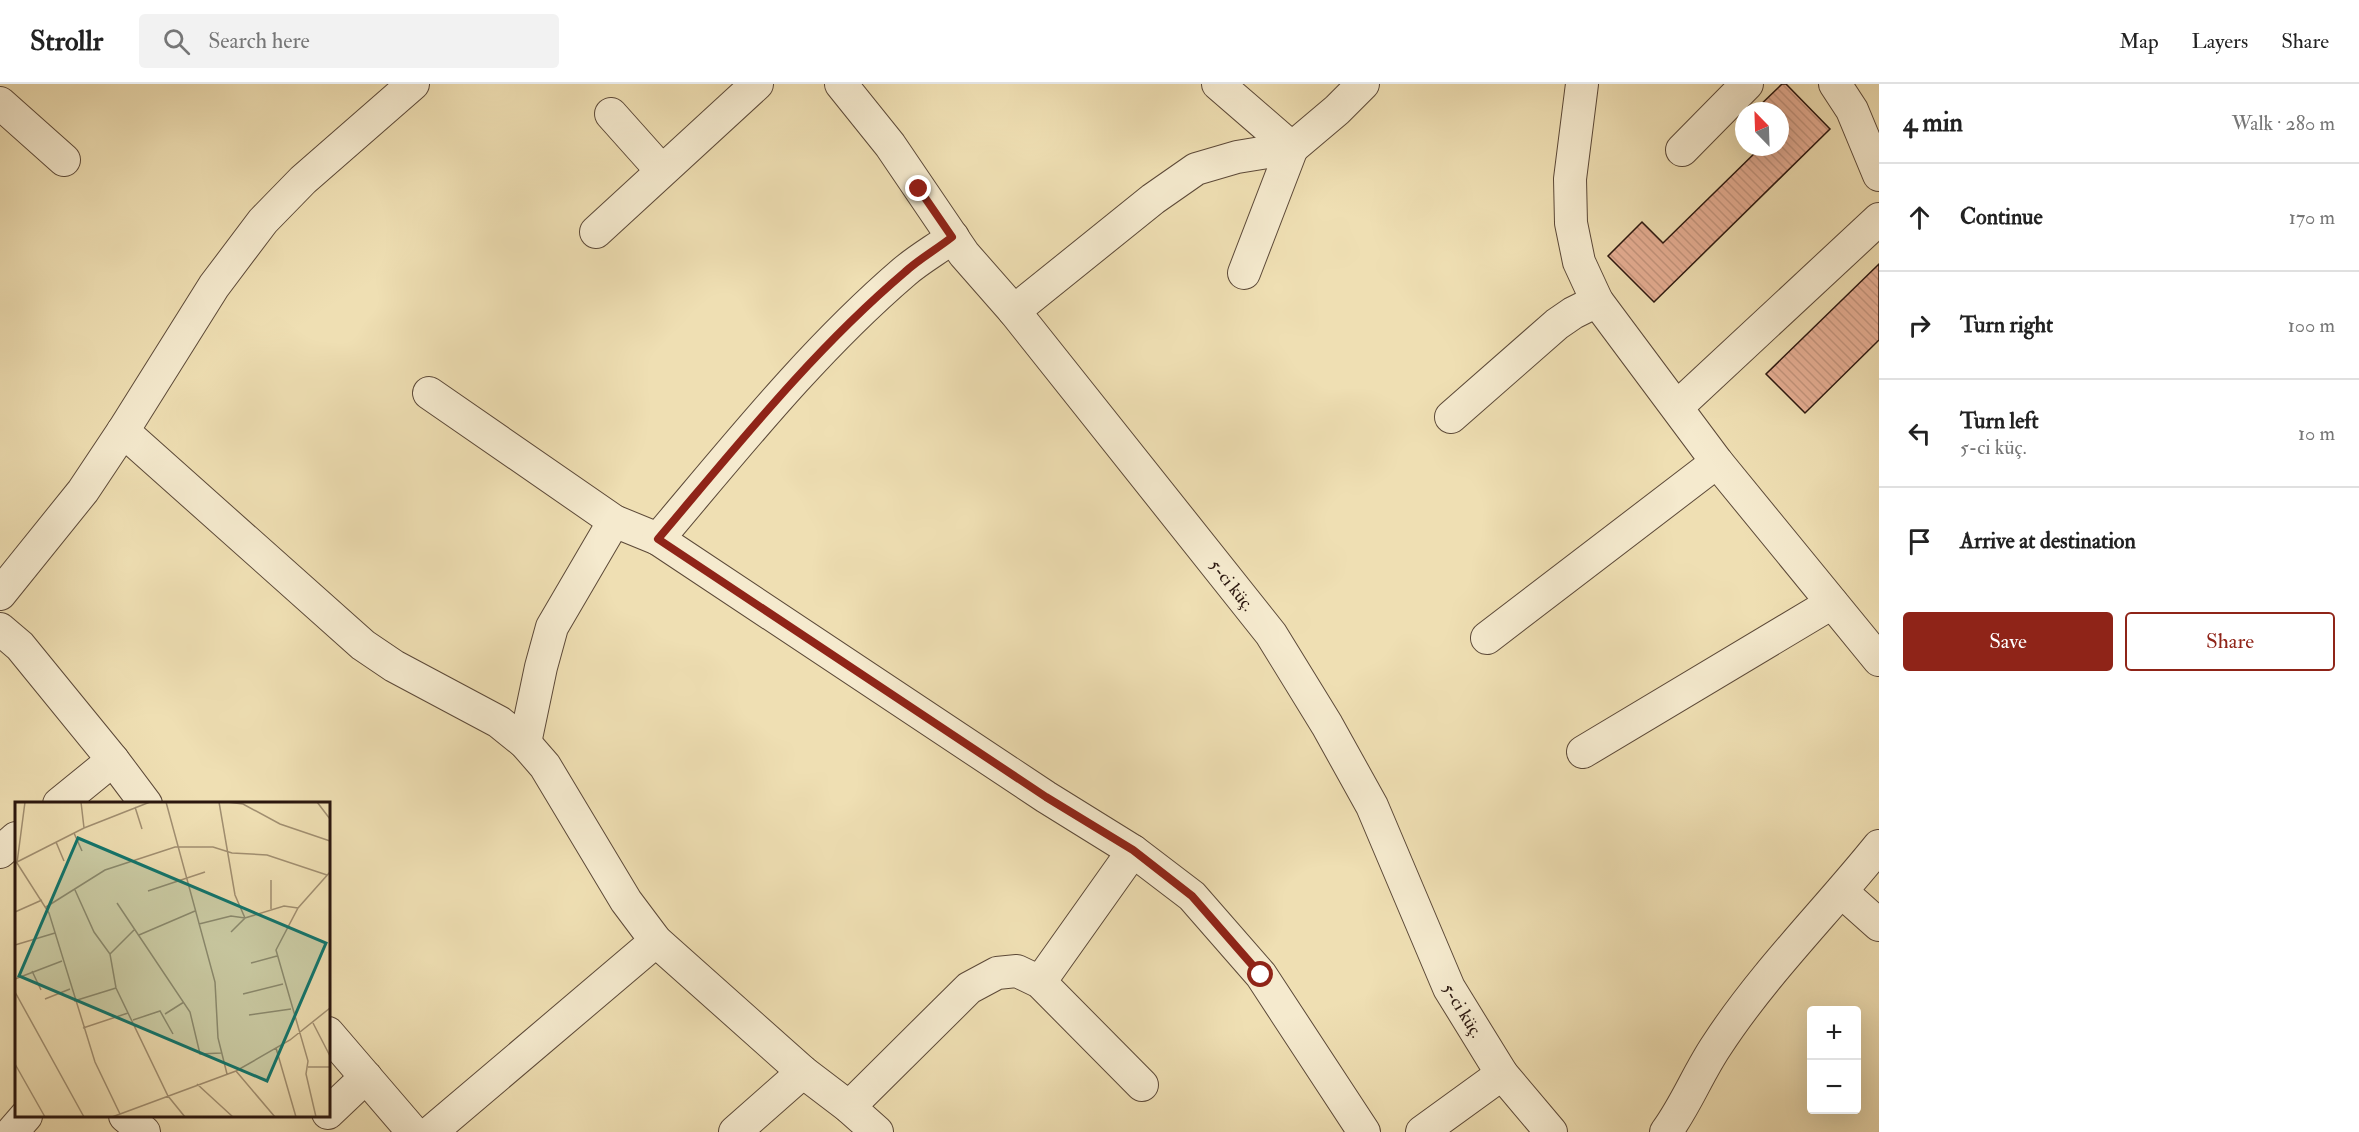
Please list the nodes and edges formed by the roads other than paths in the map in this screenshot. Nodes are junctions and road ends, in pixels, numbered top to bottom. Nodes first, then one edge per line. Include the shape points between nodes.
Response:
1 (412, 84) edge
2 (757, 84) edge
3 (841, 84) edge
4 (1218, 84) edge
5 (1363, 84) edge
6 (1582, 84) edge
7 (1747, 84) edge
8 (1835, 84) edge
9 (0, 103) edge
10 (611, 114) dead end
11 (1292, 148) junction
12 (1682, 150) dead end
13 (64, 160) dead end
14 (661, 170) junction
15 (1879, 175) edge
16 (1879, 219) edge
17 (596, 232) dead end
18 (952, 237) junction
19 (1244, 273) dead end
20 (1597, 301) junction
21 (1014, 311) junction
22 (429, 393) dead end
23 (1677, 407) junction
24 (1451, 417) dead end
25 (123, 431) junction
26 (1717, 462) junction
27 (614, 521) junction
28 (658, 539) junction
29 (0, 594) edge
30 (1832, 603) junction
31 (0, 628) edge
32 (1487, 638) dead end
33 (1879, 660) edge
34 (525, 743) junction
35 (1583, 752) dead end
36 (113, 760) junction
37 (61, 802) edge
38 (144, 802) edge
39 (15, 839) edge
40 (1879, 846) edge
41 (1133, 850) junction
42 (0, 852) edge
43 (1842, 892) junction
44 (1879, 925) edge
45 (656, 941) junction
46 (1040, 982) junction
47 (330, 1035) edge
48 (803, 1072) junction
49 (1502, 1074) junction
50 (366, 1077) junction
51 (1142, 1085) dead end
52 (849, 1107) junction
53 (330, 1111) edge
54 (25, 1117) edge
55 (126, 1117) edge
56 (324, 1117) edge
57 (12, 1132) edge
58 (144, 1132) edge
59 (309, 1132) edge
60 (413, 1132) edge
61 (432, 1132) edge
62 (735, 1132) edge
63 (877, 1132) edge
64 (1364, 1132) edge
65 (1422, 1132) edge
66 (1551, 1132) edge
67 (1666, 1132) edge

1 - 25 street via 263,220 214,286
2 - 14 street
3 - 18 street, 5-ci küç. via 890,145
4 - 11 street
5 - 11 street
6 - 20 street via 1570,179 1571,223 1579,262
7 - 12 street
8 - 15 street via 1852,110
9 - 13 street
10 - 14 street
11 - 19 street
11 - 21 street via 1196,169
14 - 17 street
16 - 23 street
18 - 21 street, 5-ci küç.
18 - 28 street via 905,271 822,351 766,410
20 - 23 street
20 - 24 street via 1557,324
21 - 49 street, 5-ci küç. via 1271,634 1372,806 1449,988
22 - 27 street
23 - 26 street
25 - 29 street via 83,491
25 - 34 street via 363,645 394,666 499,722
26 - 30 street
26 - 32 street
27 - 28 street
27 - 34 street via 552,627
28 - 41 street via 1046,797
30 - 33 street
30 - 35 street
31 - 36 street via 20,646
34 - 45 street via 545,766 626,901
36 - 37 street
36 - 38 street
39 - 42 street
40 - 43 street
41 - 46 street
41 - 64 street via 1192,896 1261,975
43 - 44 street
43 - 67 street via 1769,975 1716,1045
45 - 48 street
45 - 61 street
46 - 51 street
46 - 52 street via 1017,972 997,973 969,988
47 - 50 street
48 - 52 street
48 - 62 street
49 - 65 street
49 - 66 street, 5-ci küç.
50 - 53 street
50 - 60 street
52 - 63 street
54 - 57 street
55 - 58 street
56 - 59 street

